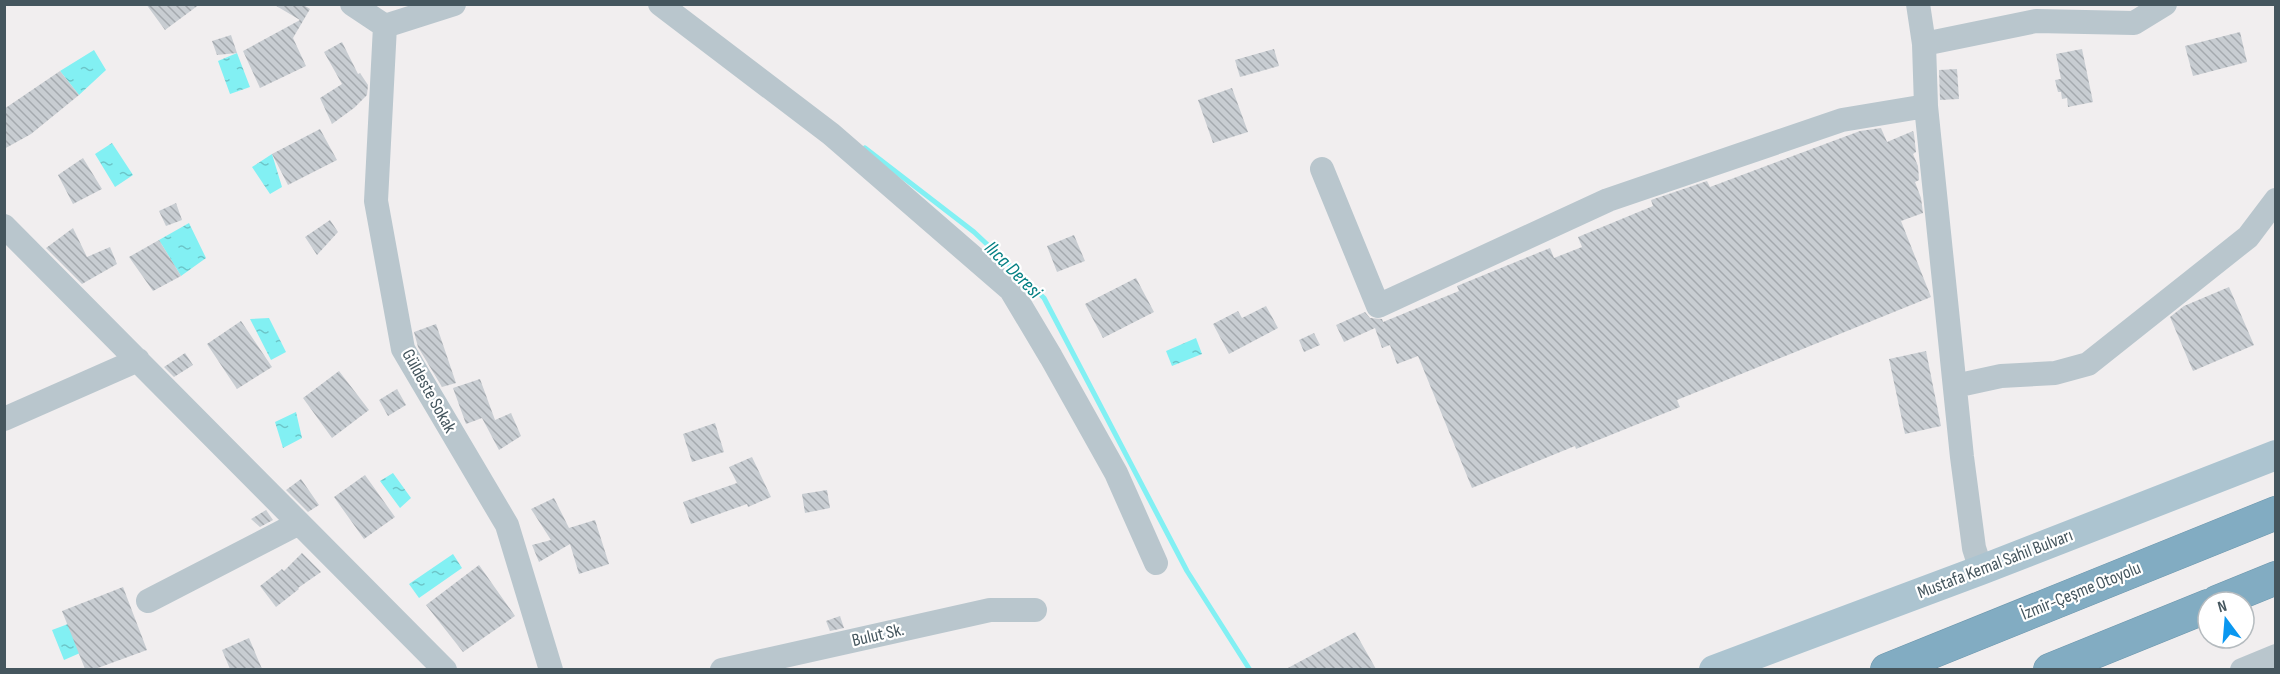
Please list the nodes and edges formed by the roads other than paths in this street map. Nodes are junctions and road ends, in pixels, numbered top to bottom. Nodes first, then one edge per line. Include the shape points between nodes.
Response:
1 (352, 4) edge
2 (454, 4) edge
3 (660, 4) edge
4 (1918, 4) edge
5 (2165, 4) edge
6 (385, 26) junction
7 (1924, 44) junction
8 (1926, 106) junction
9 (1322, 169) dead end
10 (2276, 200) edge
11 (4, 226) edge
12 (138, 360) junction
13 (1955, 386) junction
14 (4, 419) edge
15 (2276, 455) edge
16 (2276, 513) edge
17 (299, 524) junction
18 (1156, 562) dead end
19 (1981, 570) junction
20 (2276, 578) edge
21 (2246, 590) edge
22 (148, 601) dead end
23 (1035, 610) dead end
24 (2196, 611) edge
25 (2276, 656) edge
26 (445, 669) edge
27 (551, 669) edge
28 (722, 669) edge
29 (1714, 669) edge
30 (1887, 669) edge
31 (2050, 669) edge
32 (2242, 669) edge

1 - 6 street
2 - 6 street
3 - 18 street via 831,134 1011,290 1116,473
4 - 7 street
5 - 7 street via 2134,23 2036,21
6 - 27 street, Güldeste Sokak via 376,201 403,349 507,525
7 - 8 street
8 - 9 street via 1842,120 1608,200 1378,306
8 - 13 street
10 - 13 street via 2248,237 2088,364 2055,373 2001,376
11 - 12 street
12 - 14 street
12 - 17 street
13 - 19 street via 1974,548
15 - 19 main road, Mustafa Kemal Sahil Bulvarı
16 - 30 highway, İzmir-Çeşme Otoyolu
17 - 22 street
17 - 26 street
19 - 29 main road, Mustafa Kemal Sahil Bulvarı
20 - 21 highway
23 - 28 street, Bulut Sk. via 990,610
24 - 31 highway
25 - 32 street

